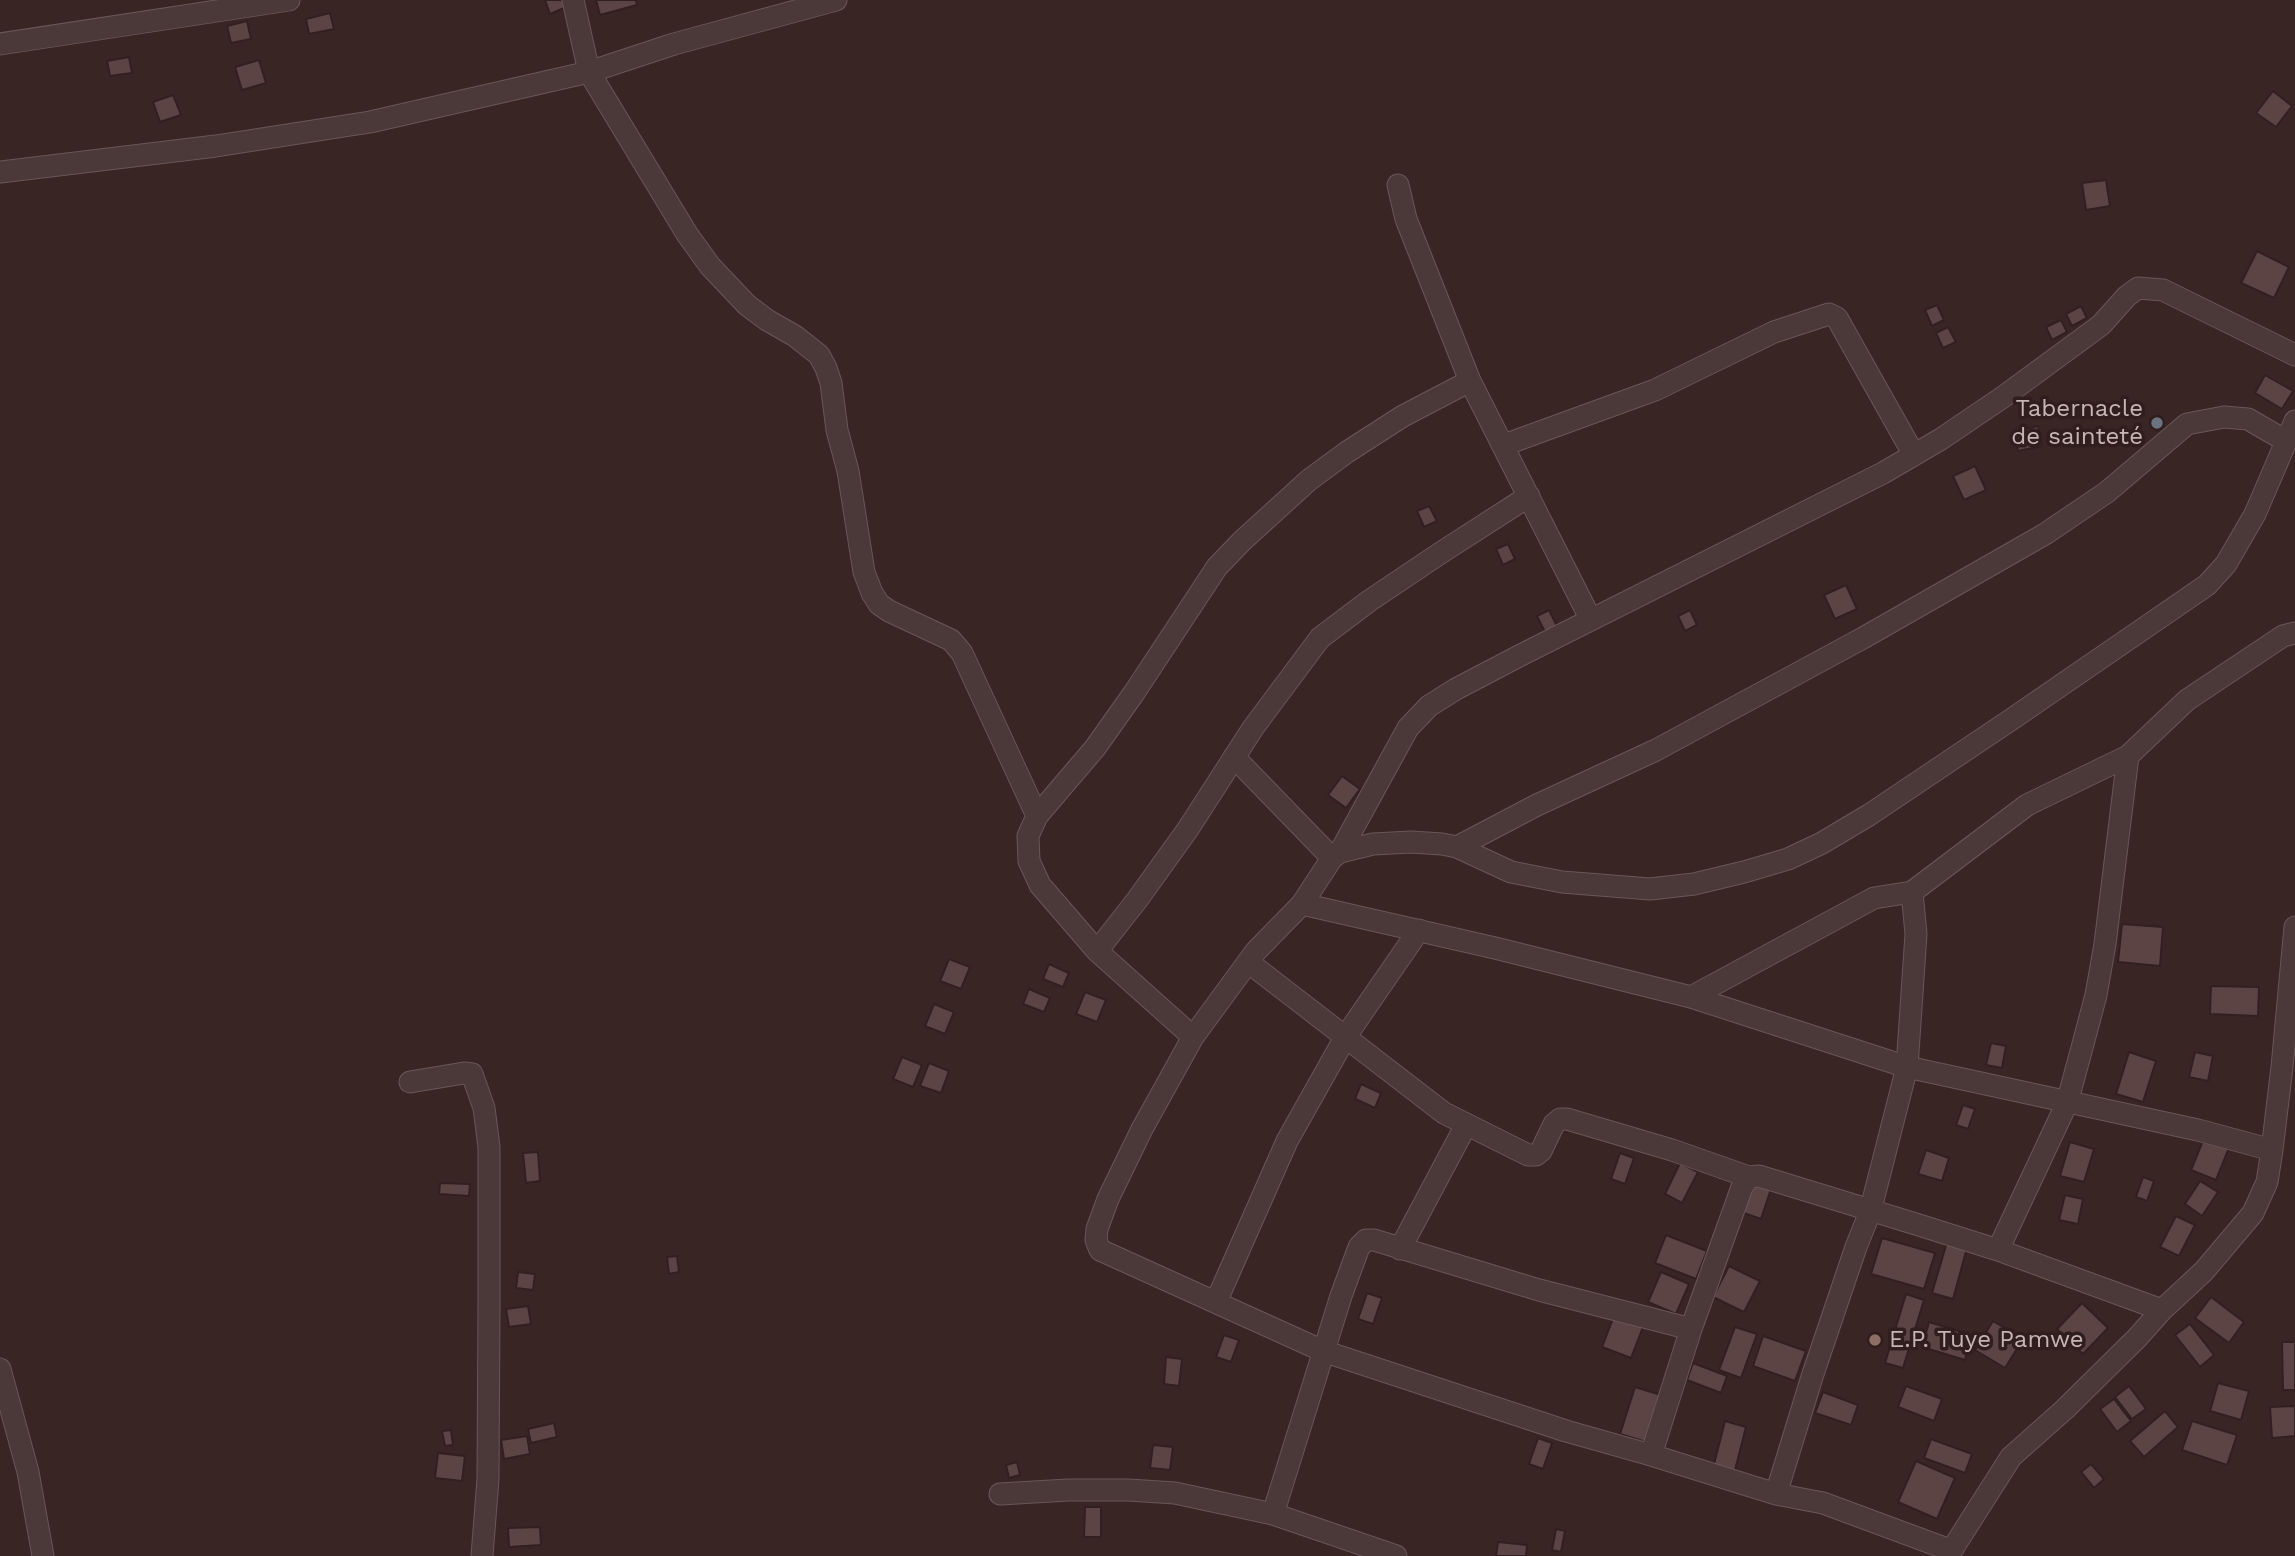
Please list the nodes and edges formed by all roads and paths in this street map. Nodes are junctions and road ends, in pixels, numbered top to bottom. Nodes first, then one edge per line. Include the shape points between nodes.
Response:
1 (289, 0) edge
2 (573, 0) edge
3 (835, 0) edge
4 (0, 44) edge
5 (589, 72) junction
6 (0, 172) edge
7 (1398, 185) dead end
8 (2295, 355) edge
9 (1470, 381) junction
10 (2291, 431) edge
11 (1504, 445) junction
12 (1913, 455) junction
13 (1529, 496) junction
14 (1591, 620) junction
15 (2295, 633) edge
16 (2128, 755) junction
17 (1234, 757) junction
18 (1037, 816) junction
19 (1457, 847) junction
20 (1336, 855) junction
21 (1912, 892) junction
22 (1303, 904) junction
23 (2295, 927) edge
24 (1419, 930) junction
25 (1097, 951) junction
26 (1248, 962) junction
27 (1691, 997) junction
28 (1346, 1036) junction
29 (1193, 1037) junction
30 (1907, 1067) junction
31 (410, 1082) dead end
32 (2067, 1103) junction
33 (1466, 1125) junction
34 (2272, 1150) junction
35 (1748, 1177) junction
36 (1870, 1212) junction
37 (1400, 1249) junction
38 (1998, 1250) junction
39 (1216, 1301) junction
40 (2162, 1310) junction
41 (1691, 1329) junction
42 (1323, 1351) junction
43 (0, 1369) edge
44 (1651, 1455) junction
45 (1000, 1494) dead end
46 (1776, 1494) junction
47 (1273, 1514) junction
48 (1949, 1553) edge
49 (43, 1556) edge
50 (482, 1556) edge
51 (1395, 1556) edge

1 - 4 street
2 - 5 street
3 - 5 street
5 - 6 street via 370,122
5 - 18 street via 663,198 710,266 747,305 819,355 831,383 864,572 873,593 889,611 951,640 962,653
7 - 9 street via 1406,219
8 - 12 street via 2163,290 2138,288 2101,325
9 - 11 street
9 - 18 street via 1347,452 1242,541 1217,568 1095,748
10 - 19 street via 2224,417 2187,424 2107,492 2045,534 1656,750
10 - 19 street via 2255,514 2226,564 2207,585 1822,844 1744,872 1650,889 1562,882 1511,872
11 - 12 street via 1655,390 1774,332 1829,314 1837,318
11 - 13 street
12 - 14 street
13 - 14 street
13 - 17 street via 1320,638
14 - 20 street via 1429,706 1408,728
15 - 16 street via 2283,636 2187,699
16 - 21 street via 2026,805
16 - 32 street via 2105,944
17 - 20 street
17 - 25 street via 1181,839
18 - 25 street via 1028,836 1028,861 1040,885
19 - 20 street via 1373,844
20 - 22 street
21 - 27 street via 1874,898
21 - 30 street via 1916,934
22 - 24 street
22 - 26 street
23 - 34 street
24 - 27 street
24 - 28 street
25 - 29 street
26 - 28 street
26 - 29 street
27 - 30 street
28 - 33 street
28 - 39 street via 1287,1141
29 - 39 street via 1108,1199 1096,1240 1100,1250
30 - 32 street
30 - 36 street
31 - 50 street via 472,1074 484,1108 489,1147 489,1306 488,1479
32 - 34 street
32 - 38 street
33 - 35 street via 1536,1155 1554,1124 1567,1119
33 - 37 street
34 - 40 street via 2267,1182 2253,1213 2204,1271
35 - 36 street via 1759,1176
35 - 41 street
36 - 38 street
36 - 46 street
37 - 41 street
37 - 42 street via 1374,1240 1359,1247
38 - 40 street
39 - 42 street
40 - 48 street via 2011,1457
41 - 44 street
42 - 44 street
42 - 47 street
43 - 49 street via 28,1472
44 - 46 street
45 - 47 street via 1068,1490 1175,1493
46 - 48 street via 1823,1503
47 - 51 street

